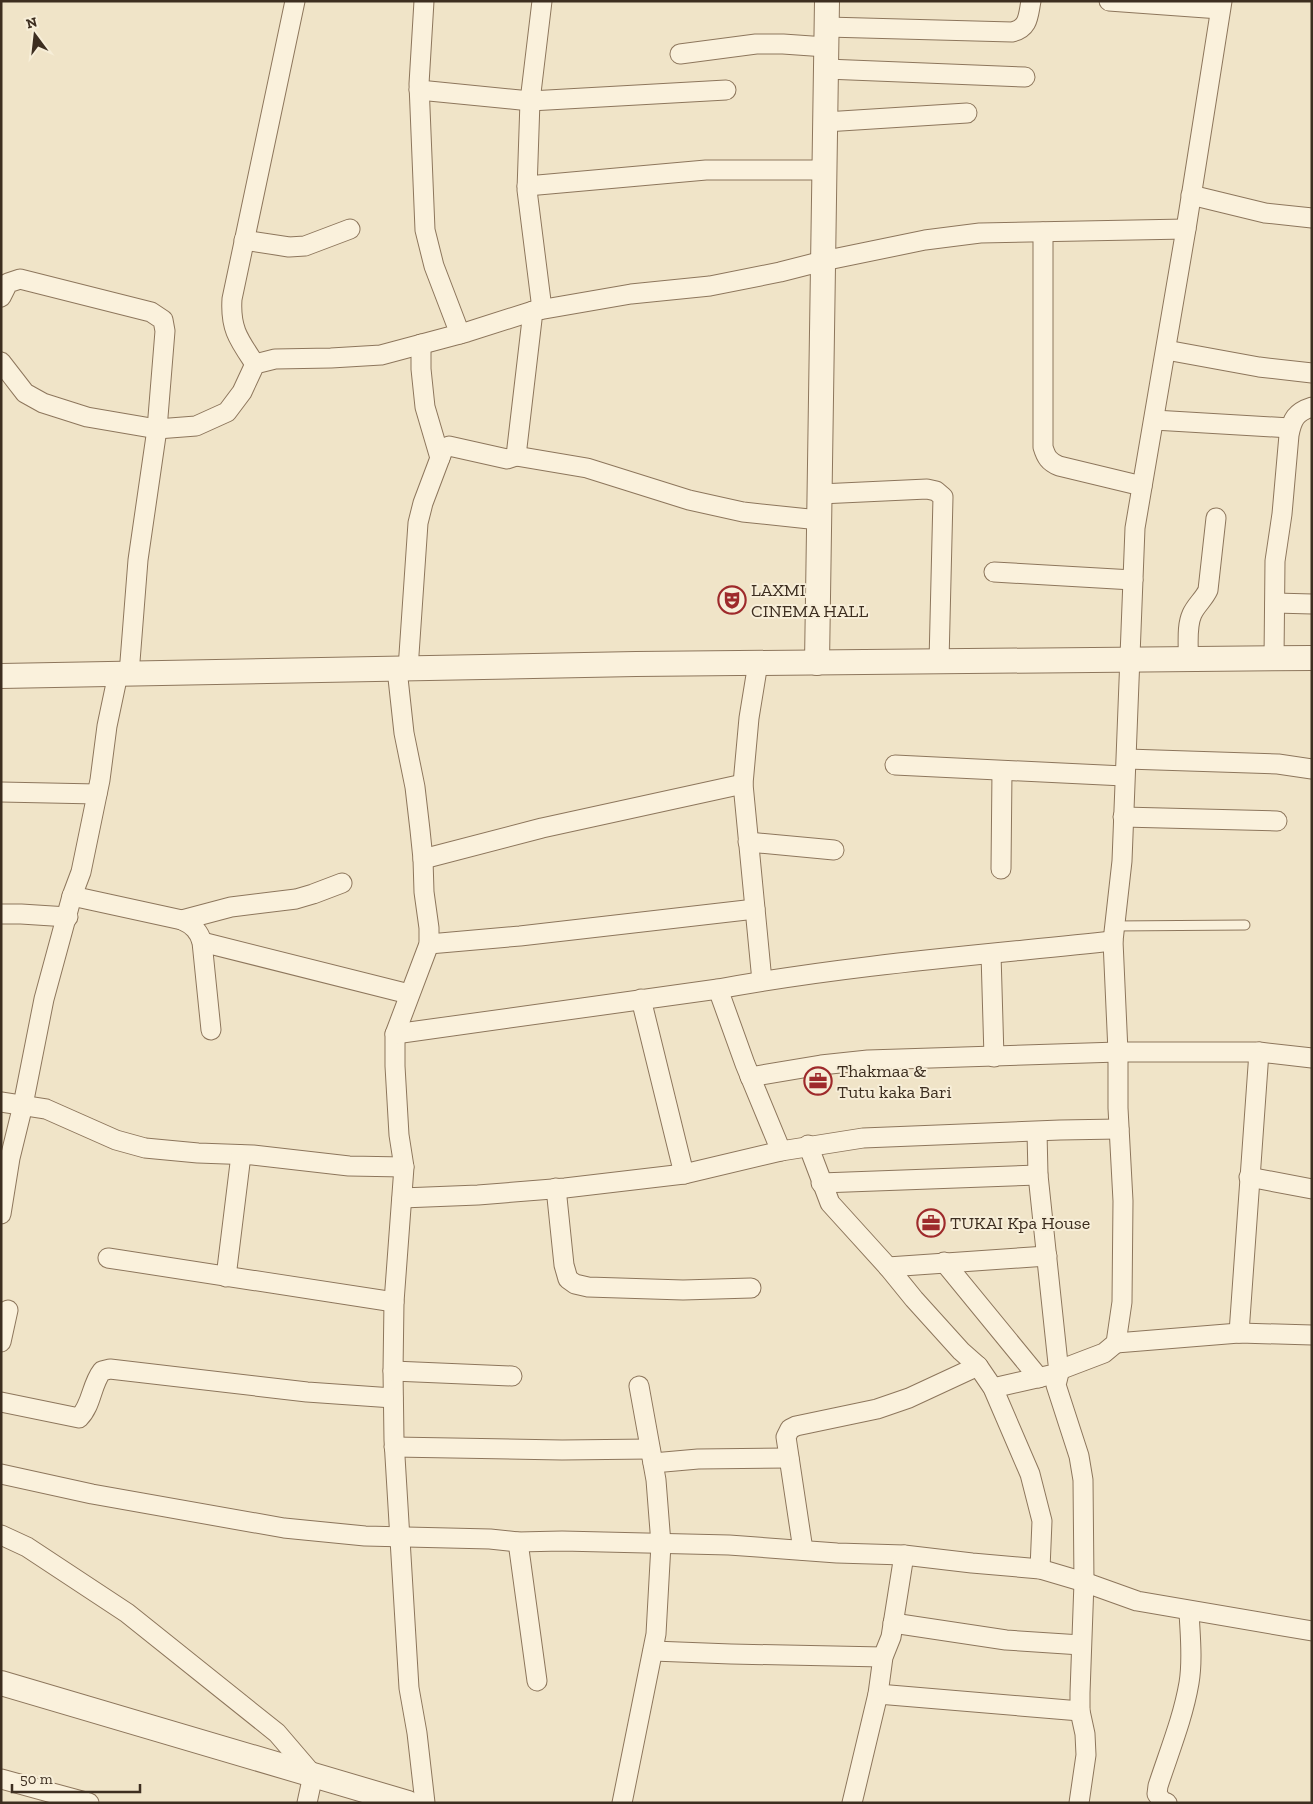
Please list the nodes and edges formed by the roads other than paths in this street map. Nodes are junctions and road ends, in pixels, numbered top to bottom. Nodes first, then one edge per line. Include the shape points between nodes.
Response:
1 (295, 1) edge
2 (424, 1) edge
3 (542, 1) edge
4 (827, 1) edge
5 (1030, 1) edge
6 (1109, 1) edge
7 (1221, 5) edge
8 (826, 48) junction
9 (680, 54) dead end
10 (1025, 77) dead end
11 (419, 90) junction
12 (726, 90) dead end
13 (530, 101) junction
14 (967, 113) dead end
15 (825, 122) junction
16 (824, 170) junction
17 (527, 186) junction
18 (1191, 195) junction
19 (1312, 218) edge
20 (350, 229) dead end
21 (1186, 229) junction
22 (1043, 232) junction
23 (244, 240) junction
24 (823, 261) junction
25 (1, 296) edge
26 (537, 310) junction
27 (460, 334) junction
28 (421, 344) junction
29 (1166, 350) junction
30 (1, 362) edge
31 (255, 364) junction
32 (1312, 373) edge
33 (1312, 407) edge
34 (1154, 420) junction
35 (1290, 428) junction
36 (157, 429) junction
37 (516, 456) junction
38 (440, 458) junction
39 (1142, 486) junction
40 (820, 494) junction
41 (1216, 518) dead end
42 (819, 520) junction
43 (994, 572) dead end
44 (1133, 580) junction
45 (1275, 603) junction
46 (1312, 604) edge
47 (1274, 658) junction
48 (1312, 658) edge
49 (1188, 659) junction
50 (1130, 660) junction
51 (940, 662) junction
52 (758, 663) junction
53 (817, 663) junction
54 (402, 669) junction
55 (124, 674) junction
56 (1, 676) edge
57 (895, 766) dead end
58 (1125, 768) junction
59 (1002, 770) junction
60 (1312, 770) edge
61 (743, 784) junction
62 (1, 792) edge
63 (97, 794) junction
64 (1123, 817) junction
65 (1277, 821) dead end
66 (748, 842) junction
67 (834, 850) dead end
68 (423, 859) junction
69 (1001, 869) dead end
70 (342, 883) dead end
71 (72, 896) junction
72 (755, 909) junction
73 (1, 914) edge
74 (68, 917) junction
75 (182, 920) junction
76 (1245, 925) dead end
77 (1114, 933) junction
78 (202, 942) junction
79 (429, 944) junction
80 (991, 954) junction
81 (762, 981) junction
82 (718, 989) junction
83 (409, 994) junction
84 (641, 999) junction
85 (211, 1030) dead end
86 (395, 1034) junction
87 (1118, 1052) junction
88 (1259, 1052) junction
89 (994, 1057) junction
90 (1312, 1058) edge
91 (750, 1077) junction
92 (1, 1102) edge
93 (23, 1105) junction
94 (1119, 1129) junction
95 (1037, 1132) junction
96 (808, 1146) junction
97 (781, 1150) junction
98 (241, 1155) junction
99 (404, 1167) junction
100 (684, 1174) junction
101 (1038, 1176) junction
102 (1249, 1177) junction
103 (821, 1183) junction
104 (556, 1188) junction
105 (1312, 1189) edge
106 (402, 1198) junction
107 (1, 1214) edge
108 (1047, 1256) junction
109 (108, 1258) dead end
110 (944, 1262) junction
111 (888, 1267) junction
112 (226, 1277) junction
113 (751, 1288) dead end
114 (394, 1302) junction
115 (8, 1310) dead end
116 (1239, 1333) junction
117 (1312, 1335) edge
118 (1, 1342) edge
119 (1116, 1343) junction
120 (978, 1366) junction
121 (393, 1371) junction
122 (1059, 1373) junction
123 (512, 1376) dead end
124 (1039, 1378) junction
125 (639, 1386) dead end
126 (993, 1388) junction
127 (393, 1398) junction
128 (1, 1402) edge
129 (394, 1447) junction
130 (652, 1456) junction
131 (789, 1458) junction
132 (1, 1474) edge
133 (1, 1535) edge
134 (399, 1536) junction
135 (518, 1542) junction
136 (661, 1544) junction
137 (802, 1550) junction
138 (904, 1554) junction
139 (1040, 1569) junction
140 (1084, 1582) junction
141 (1189, 1611) junction
142 (893, 1623) junction
143 (1312, 1630) edge
144 (1081, 1645) junction
145 (653, 1650) junction
146 (883, 1657) junction
147 (537, 1681) dead end
148 (1, 1683) edge
149 (878, 1694) junction
150 (1080, 1711) junction
151 (314, 1775) junction
152 (1, 1779) edge
153 (308, 1802) edge
154 (89, 1803) edge
155 (408, 1803) edge
156 (425, 1803) edge
157 (622, 1803) edge
158 (852, 1803) edge
159 (1079, 1803) edge
160 (1167, 1803) edge

1 - 23 street
2 - 11 street
3 - 13 street
4 - 8 street
5 - 8 street via 1028,22 1012,32
6 - 7 street
7 - 18 street
8 - 9 street via 756,44
8 - 10 street
8 - 15 street
11 - 13 street
11 - 27 street via 425,230 434,266
12 - 13 street
13 - 17 street
14 - 15 street
15 - 16 street
16 - 17 street via 706,170
16 - 24 street
17 - 26 street
18 - 19 street via 1265,213
18 - 21 street
20 - 23 street via 306,246 289,247
21 - 22 street
21 - 29 street
22 - 24 street via 980,233 925,240
22 - 39 street via 1043,447 1046,457 1059,466
23 - 31 street via 231,314 235,332
24 - 26 street via 710,286 631,294
24 - 40 street
25 - 36 street via 8,282 20,279 152,312 160,317 165,331
26 - 27 street
26 - 37 street
27 - 28 street
28 - 31 street via 381,355 275,359
28 - 38 street via 420,369 425,407
29 - 32 street
29 - 34 street
30 - 36 street via 25,393 43,403 87,418
31 - 36 street via 242,392 227,412 196,426
33 - 35 street via 1296,415
34 - 35 street
34 - 39 street
35 - 45 street via 1275,561
36 - 55 street
37 - 38 street via 507,459 449,446
37 - 42 street via 587,468 689,500 743,512
38 - 54 street via 418,523
39 - 44 street via 1135,528
40 - 42 street
40 - 51 street via 927,489 943,497
41 - 49 street via 1208,590 1189,623
42 - 53 street
43 - 44 street
44 - 50 street
45 - 46 street
45 - 47 street
47 - 48 street
47 - 49 street
49 - 50 street
50 - 51 street
50 - 58 street
51 - 53 street
52 - 53 street
52 - 54 street
52 - 61 street
54 - 55 street
54 - 68 street via 404,733 415,787
55 - 56 street
55 - 63 street
57 - 59 street
58 - 59 street
58 - 60 street via 1278,764
58 - 64 street
59 - 69 street
61 - 66 street
61 - 68 street via 542,828
62 - 63 street
63 - 71 street via 81,872
64 - 65 street
64 - 77 street
66 - 67 street
66 - 72 street
68 - 79 street
70 - 75 street via 296,899 231,907
71 - 74 street
71 - 75 street
72 - 79 street
72 - 81 street
73 - 74 street
74 - 93 street via 44,999
75 - 78 street via 198,931
76 - 77 lane
77 - 80 street
77 - 87 street
78 - 83 street
78 - 85 street
79 - 83 street
80 - 81 street
80 - 89 street
81 - 82 street
82 - 84 street
82 - 91 street
83 - 86 street
84 - 86 street
84 - 100 street
86 - 99 street via 399,1135
87 - 88 street
87 - 89 street
87 - 94 street
88 - 90 street
88 - 102 street
89 - 91 street via 868,1060
91 - 97 street
92 - 93 street
93 - 98 street via 46,1109 116,1140 145,1148
93 - 107 street
94 - 95 street
94 - 119 street via 1124,1201 1122,1302
95 - 96 street via 863,1138
95 - 101 street
96 - 97 street
96 - 103 street
97 - 100 street
98 - 99 street via 349,1166
98 - 112 street
99 - 106 street
100 - 104 street
101 - 103 street
101 - 108 street
102 - 105 street
102 - 116 street
103 - 111 street via 830,1202
104 - 106 street
104 - 113 street via 564,1265 568,1280 575,1284 683,1290
106 - 114 street
108 - 110 street
108 - 122 street
109 - 112 street
110 - 111 street
110 - 124 street
111 - 120 street
112 - 114 street
114 - 121 street
115 - 118 street
116 - 117 street
116 - 119 street
119 - 122 street via 1104,1353
120 - 126 street
120 - 131 street via 910,1398 877,1409 796,1426 786,1437
121 - 123 street
121 - 127 street
122 - 124 street
122 - 140 street via 1056,1385 1079,1456 1083,1480
124 - 126 street
125 - 130 street
126 - 139 street via 1033,1483 1042,1522
127 - 128 street via 307,1392 110,1369 102,1370 96,1379 86,1411 79,1418
127 - 129 street
129 - 130 street via 562,1450
129 - 134 street
130 - 131 street
130 - 136 street
131 - 137 street
132 - 134 street via 92,1494 284,1528
133 - 151 street via 27,1547 127,1613 277,1733
134 - 135 street via 490,1538
134 - 156 street via 409,1688
135 - 136 street
135 - 147 street
136 - 137 street
136 - 145 street
137 - 138 street
138 - 139 street
138 - 142 street
139 - 140 street
140 - 141 street via 1137,1601
140 - 144 street
141 - 143 street
141 - 160 street via 1189,1684 1157,1794
142 - 144 street via 1006,1640
142 - 146 street
144 - 150 street
145 - 146 street
145 - 157 street
146 - 149 street
148 - 151 street
149 - 150 street
149 - 158 street
150 - 159 street via 1086,1756
151 - 153 street
151 - 155 street
152 - 154 street

